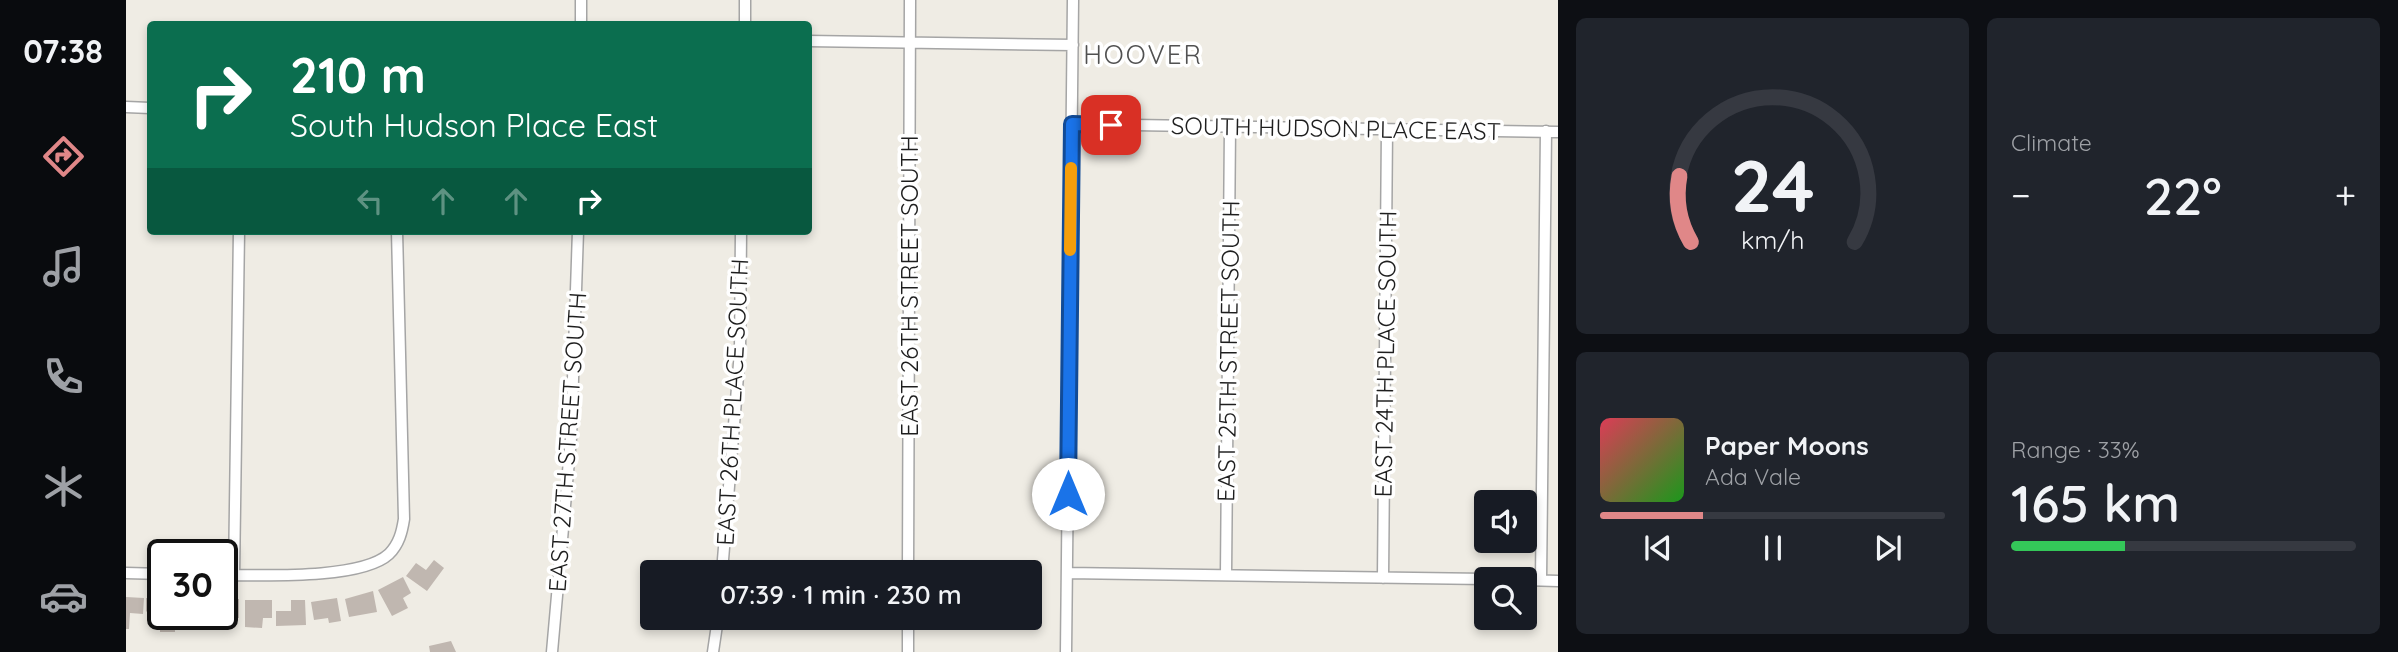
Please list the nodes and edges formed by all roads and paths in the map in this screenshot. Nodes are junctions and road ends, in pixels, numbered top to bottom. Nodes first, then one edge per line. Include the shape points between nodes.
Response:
1 (581, 0) edge
2 (745, 0) edge
3 (910, 0) edge
4 (1073, 0) edge
5 (581, 21) edge
6 (745, 21) edge
7 (812, 41) edge
8 (909, 43) junction
9 (1073, 45) junction
10 (126, 107) edge
11 (147, 108) edge
12 (1072, 124) junction
13 (1230, 127) junction
14 (1387, 129) junction
15 (1546, 131) junction
16 (1558, 132) edge
17 (239, 235) edge
18 (397, 235) edge
19 (578, 235) edge
20 (741, 235) edge
21 (235, 539) edge
22 (723, 560) edge
23 (908, 560) edge
24 (126, 573) edge
25 (1067, 573) junction
26 (147, 574) edge
27 (1226, 574) junction
28 (238, 575) edge
29 (1383, 578) junction
30 (1474, 579) edge
31 (1537, 580) edge
32 (1541, 580) junction
33 (1558, 580) edge
34 (716, 630) edge
35 (908, 630) edge
36 (552, 652) edge
37 (713, 652) edge
38 (908, 652) edge
39 (1066, 652) edge

1 - 5 street
2 - 6 street
3 - 8 street, EAST 26TH STREET SOUTH
4 - 9 street
7 - 8 street
8 - 9 street
8 - 23 street, EAST 26TH STREET SOUTH
9 - 12 street
10 - 11 street
12 - 13 street, SOUTH HUDSON PLACE EAST
12 - 25 street
13 - 14 street, SOUTH HUDSON PLACE EAST
13 - 27 street, EAST 25TH STREET SOUTH
14 - 15 street, SOUTH HUDSON PLACE EAST
14 - 29 street, EAST 24TH PLACE SOUTH
15 - 16 street, SOUTH HUDSON PLACE EAST
15 - 32 street
17 - 21 street
18 - 28 street via 404,519 396,546 377,561 328,573
19 - 36 street, EAST 27TH STREET SOUTH via 571,438
20 - 22 street, EAST 26TH PLACE SOUTH via 740,351
24 - 26 street
25 - 27 street
25 - 39 street
27 - 29 street
29 - 30 street
31 - 32 street
32 - 33 street
34 - 37 street
35 - 38 street

